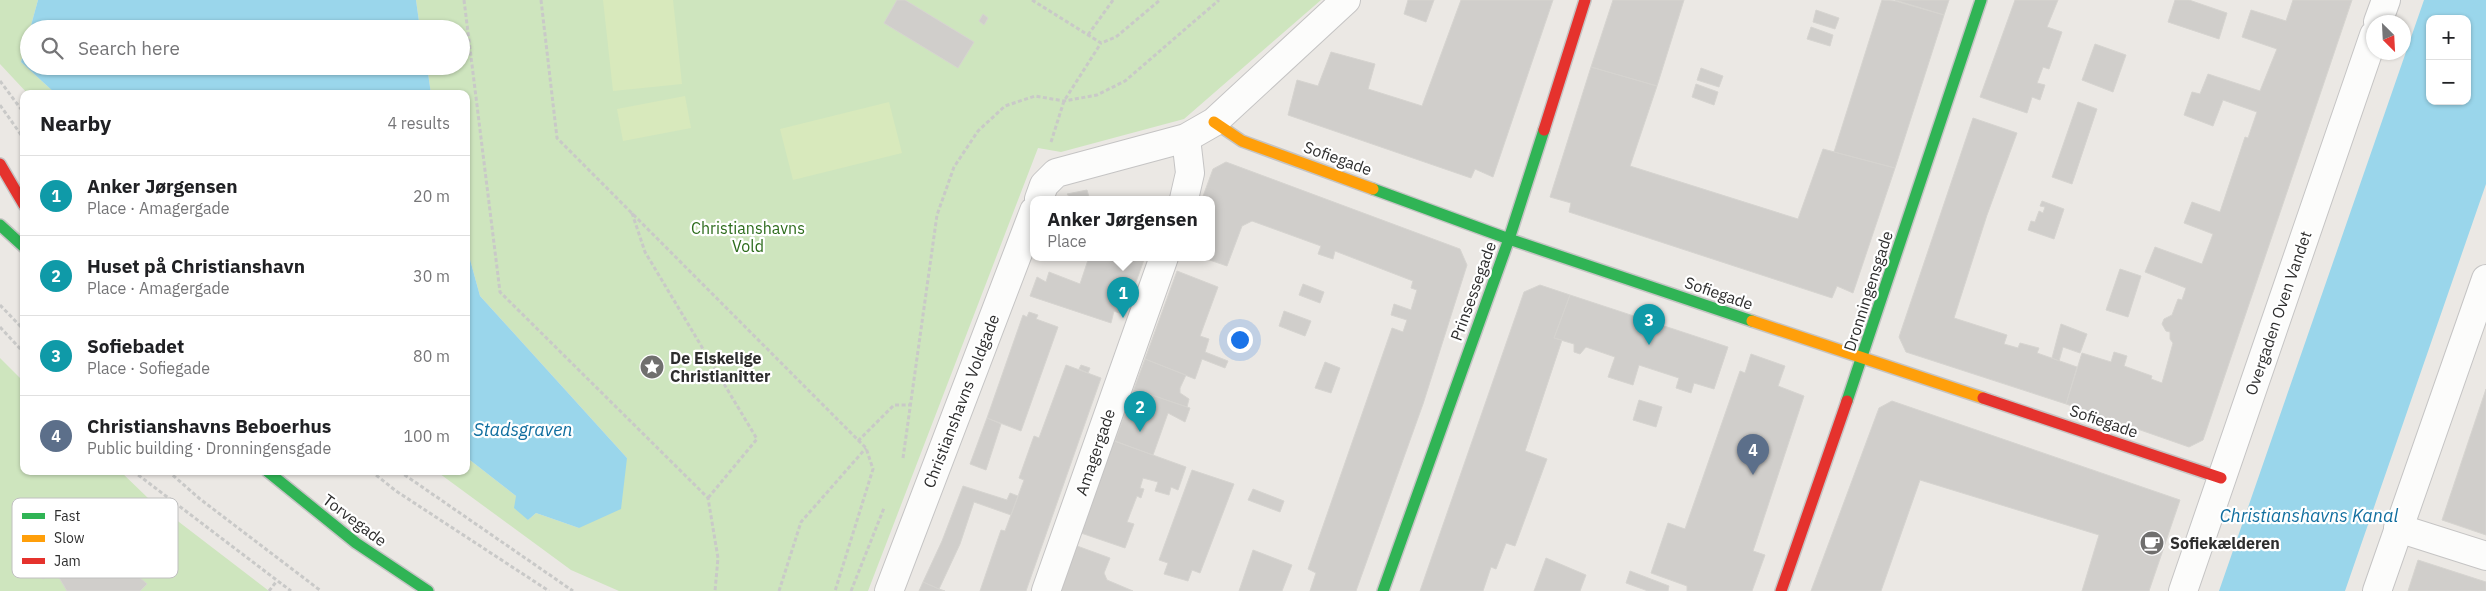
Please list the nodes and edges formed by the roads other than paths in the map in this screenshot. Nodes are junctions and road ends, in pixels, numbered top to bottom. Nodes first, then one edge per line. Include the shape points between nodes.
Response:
1 (1346, 0) edge
2 (1585, 0) edge
3 (1981, 0) edge
4 (2386, 0) edge
5 (2381, 15) edge
6 (2366, 58) edge
7 (1214, 122) junction
8 (1186, 138) junction
9 (1, 164) edge
10 (1040, 196) edge
11 (1185, 196) edge
12 (20, 198) edge
13 (1030, 221) edge
14 (0, 225) edge
15 (1509, 239) junction
16 (20, 243) edge
17 (1163, 261) edge
18 (2486, 279) edge
19 (1863, 356) junction
20 (271, 475) edge
21 (2221, 478) junction
22 (2398, 528) junction
23 (2486, 556) edge
24 (428, 591) edge
25 (889, 591) edge
26 (1046, 591) edge
27 (1383, 591) edge
28 (1781, 591) edge
29 (2183, 591) edge
30 (2377, 591) edge

1 - 7 street
2 - 15 street, Prinsessegade
3 - 19 street, Dronningensgade
4 - 5 street
6 - 21 street, Overgaden Oven Vandet
7 - 8 street
7 - 15 street, Sofiegade via 1242,141
8 - 10 street via 1056,172 1044,185
8 - 11 street via 1190,173
9 - 12 street
13 - 25 street, Christianshavns Voldgade
14 - 16 street
15 - 19 street, Sofiegade
15 - 27 street, Prinsessegade
17 - 26 street, Amagergade
18 - 22 street
19 - 21 street, Sofiegade
19 - 28 street, Dronningensgade
20 - 24 street, Torvegade via 356,543
21 - 29 street, Overgaden Oven Vandet
22 - 23 street
22 - 30 street

